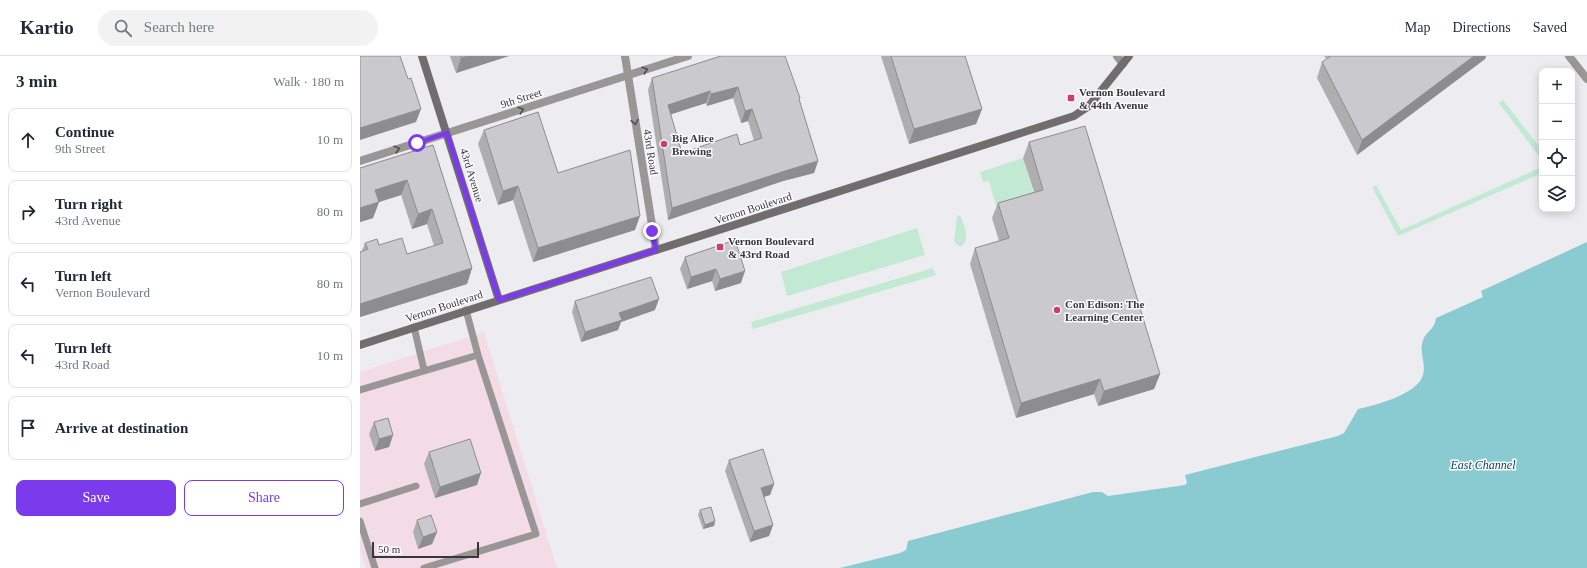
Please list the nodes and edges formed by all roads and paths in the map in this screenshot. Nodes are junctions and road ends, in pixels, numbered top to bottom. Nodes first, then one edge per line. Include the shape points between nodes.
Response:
1 (422, 56) edge
2 (625, 56) edge
3 (688, 56) edge
4 (1117, 56) edge
5 (1129, 56) edge
6 (1569, 56) edge
7 (1123, 64) junction
8 (628, 76) junction
9 (1587, 78) edge
10 (447, 133) junction
11 (360, 161) edge
12 (656, 250) junction
13 (499, 300) junction
14 (466, 310) junction
15 (414, 327) junction
16 (360, 345) edge
17 (478, 355) junction
18 (424, 370) junction
19 (360, 390) edge
20 (416, 486) dead end
21 (360, 504) edge
22 (360, 521) edge
23 (375, 568) edge
24 (424, 568) edge

1 - 10 main road, 43rd Avenue
2 - 8 street, 43rd Road
8 -> 3 street, 9th Street
4 - 7 street
5 - 7 main road, Vernon Boulevard
6 - 9 street
7 - 12 main road, Vernon Boulevard via 1089,106 1074,116
10 -> 8 street, 9th Street
8 -> 12 street, 43rd Road
11 -> 10 street, 9th Street
10 - 13 main road, 43rd Avenue
12 - 13 main road, Vernon Boulevard
13 - 14 main road, Vernon Boulevard
14 - 15 main road, Vernon Boulevard
14 - 17 lane
15 - 16 main road, Vernon Boulevard
15 - 18 lane
17 - 18 lane
17 - 24 lane via 536,534
18 - 19 lane
20 - 21 lane
22 - 23 lane

